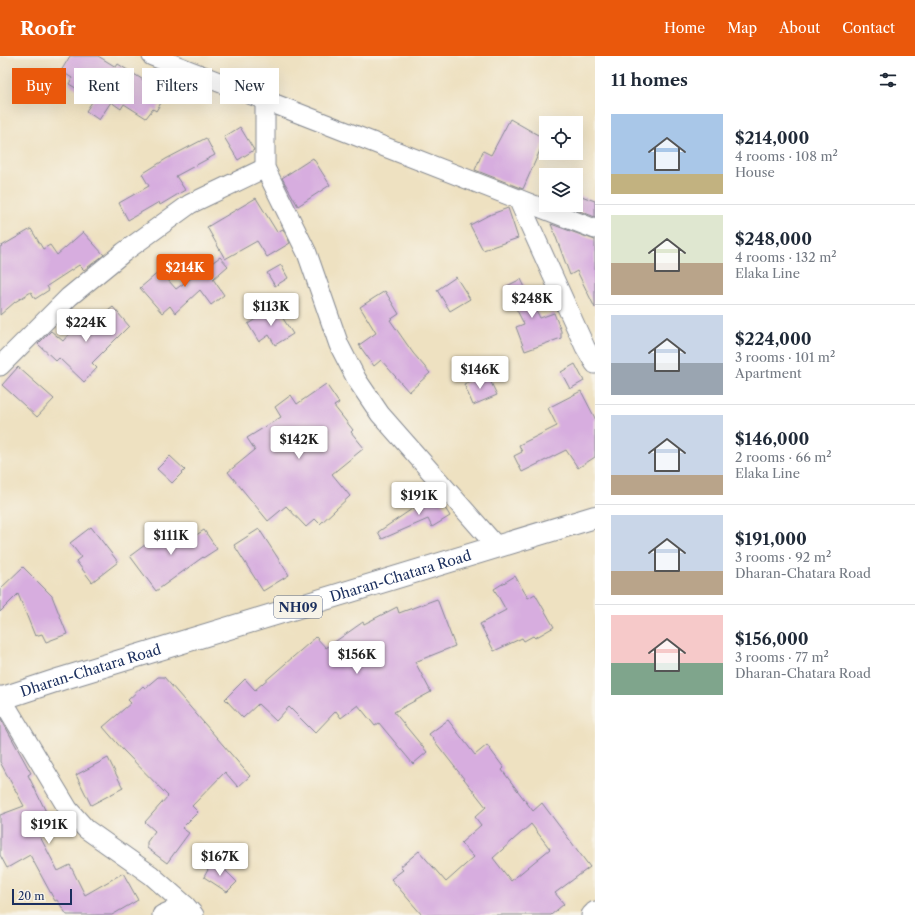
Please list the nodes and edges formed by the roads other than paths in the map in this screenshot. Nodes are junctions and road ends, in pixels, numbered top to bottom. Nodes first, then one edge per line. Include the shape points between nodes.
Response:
1 (152, 56) edge
2 (220, 82) edge
3 (265, 104) edge
4 (275, 104) edge
5 (265, 168) junction
6 (518, 199) junction
7 (595, 229) edge
8 (595, 364) edge
9 (0, 366) edge
10 (595, 517) edge
11 (497, 547) junction
12 (0, 698) edge
13 (189, 910) edge
14 (595, 911) edge
15 (162, 915) edge
16 (591, 915) edge

1 - 2 street
3 - 5 street
4 - 6 street
5 - 9 street via 190,204 130,248 69,297
5 - 11 street via 307,253 339,345 356,380 380,414
6 - 7 street
6 - 8 street
10 - 11 main road, Dharan-Chatara Road / NH09
11 - 12 main road, Dharan-Chatara Road / NH09
12 - 13 street via 68,809 86,829 151,875
13 - 15 street
14 - 16 street

